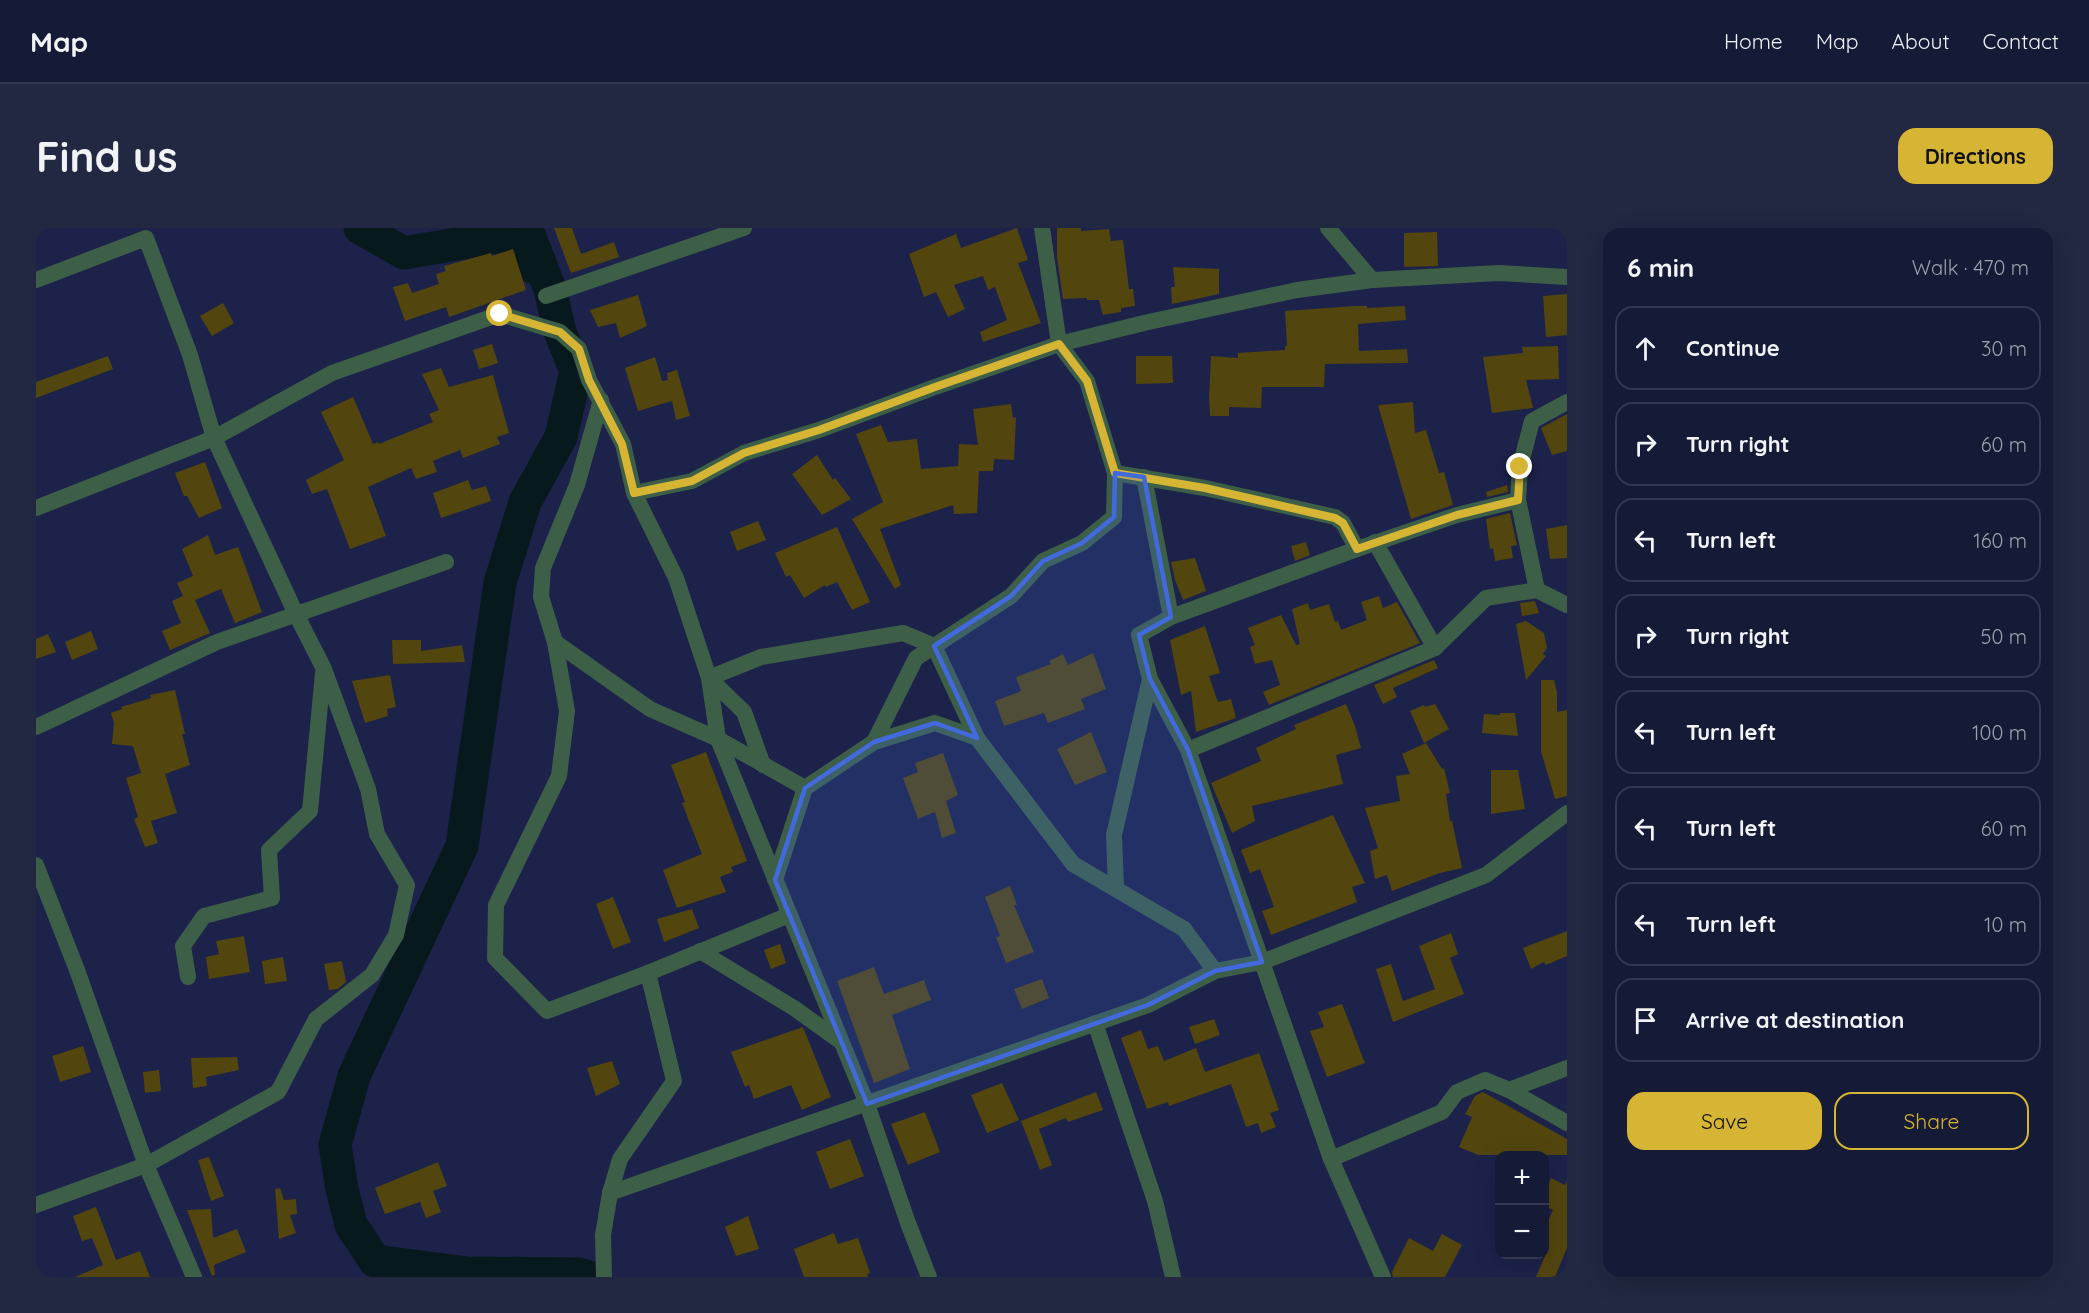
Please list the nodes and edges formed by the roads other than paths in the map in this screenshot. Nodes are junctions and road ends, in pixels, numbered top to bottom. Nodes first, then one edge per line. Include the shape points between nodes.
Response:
1 (744, 228) edge
2 (1042, 228) edge
3 (1328, 228) edge
4 (144, 233) edge
5 (1567, 277) edge
6 (36, 280) edge
7 (1372, 280) junction
8 (546, 296) dead end
9 (1059, 344) junction
10 (601, 400) junction
11 (1567, 402) edge
12 (214, 438) junction
13 (1115, 473) junction
14 (1144, 477) junction
15 (634, 493) junction
16 (1518, 500) junction
17 (36, 508) edge
18 (1376, 542) junction
19 (1357, 549) junction
20 (446, 562) dead end
21 (1537, 590) junction
22 (1567, 605) edge
23 (296, 614) junction
24 (1171, 617) junction
25 (555, 642) junction
26 (934, 646) junction
27 (1435, 648) junction
28 (324, 669) junction
29 (709, 678) junction
30 (1150, 679) junction
31 (36, 727) edge
32 (977, 738) junction
33 (718, 739) junction
34 (874, 742) junction
35 (1188, 750) junction
36 (763, 765) junction
37 (805, 788) junction
38 (1567, 813) edge
39 (36, 865) edge
40 (775, 880) junction
41 (1116, 888) junction
42 (789, 915) junction
43 (700, 951) junction
44 (1262, 962) junction
45 (1215, 971) junction
46 (648, 973) junction
47 (188, 977) dead end
48 (1095, 1023) junction
49 (841, 1041) junction
50 (1567, 1068) edge
51 (1509, 1090) junction
52 (867, 1104) junction
53 (1567, 1123) edge
54 (1331, 1159) junction
55 (146, 1165) junction
56 (610, 1193) junction
57 (36, 1205) edge
58 (194, 1277) edge
59 (604, 1277) edge
60 (929, 1277) edge
61 (1173, 1277) edge
62 (1383, 1277) edge

1 - 8 street
2 - 9 street
3 - 7 street
4 - 6 street
4 - 12 street via 190,355
5 - 7 street via 1499,273
7 - 9 street via 1297,290
9 - 13 street via 1087,381
9 - 15 street via 744,453 692,481
10 - 12 street via 589,380 579,349 560,332 500,314 332,374
10 - 15 street via 622,444
10 - 25 street via 577,485 543,568 542,597
11 - 16 street via 1532,421 1520,467
12 - 17 street
12 - 23 street
13 - 14 street
13 - 26 street via 1114,517 1082,543 1043,561 1011,596
14 - 19 street via 1335,518 1343,523
14 - 24 street
15 - 29 street via 676,578
16 - 18 street
16 - 21 street
18 - 19 street
18 - 27 street
19 - 24 street
20 - 23 street
21 - 22 street
21 - 27 street via 1486,598
23 - 28 street
23 - 31 street via 217,642
24 - 30 street via 1138,635
25 - 33 street via 650,709
25 - 46 street via 567,711 559,776 496,905 495,958 547,1011
26 - 29 street via 903,633 762,657
26 - 32 street
26 - 34 street via 916,658
27 - 35 street
28 - 47 street via 310,811 269,850 272,898 204,916 183,946
28 - 55 street via 368,789 377,834 407,885 396,935 372,975 316,1019 278,1092
29 - 33 street
29 - 36 street via 744,712
30 - 35 street
30 - 41 street via 1114,835
32 - 34 street via 935,723
32 - 41 street via 1073,864
33 - 36 street
33 - 40 street
34 - 37 street
35 - 44 street
36 - 37 street
37 - 40 street
38 - 44 street via 1486,875
39 - 55 street
40 - 42 street
41 - 45 street via 1184,928
42 - 43 street
42 - 49 street
43 - 46 street
43 - 49 street
44 - 45 street
44 - 54 street
45 - 48 street via 1148,1005
46 - 56 street via 674,1081 620,1159
48 - 52 street
48 - 61 street via 1155,1201
49 - 52 street
50 - 51 street
51 - 53 street
51 - 54 street via 1485,1080 1457,1092 1442,1112
52 - 56 street
52 - 60 street
54 - 62 street
55 - 57 street
55 - 58 street
56 - 59 street via 603,1235

